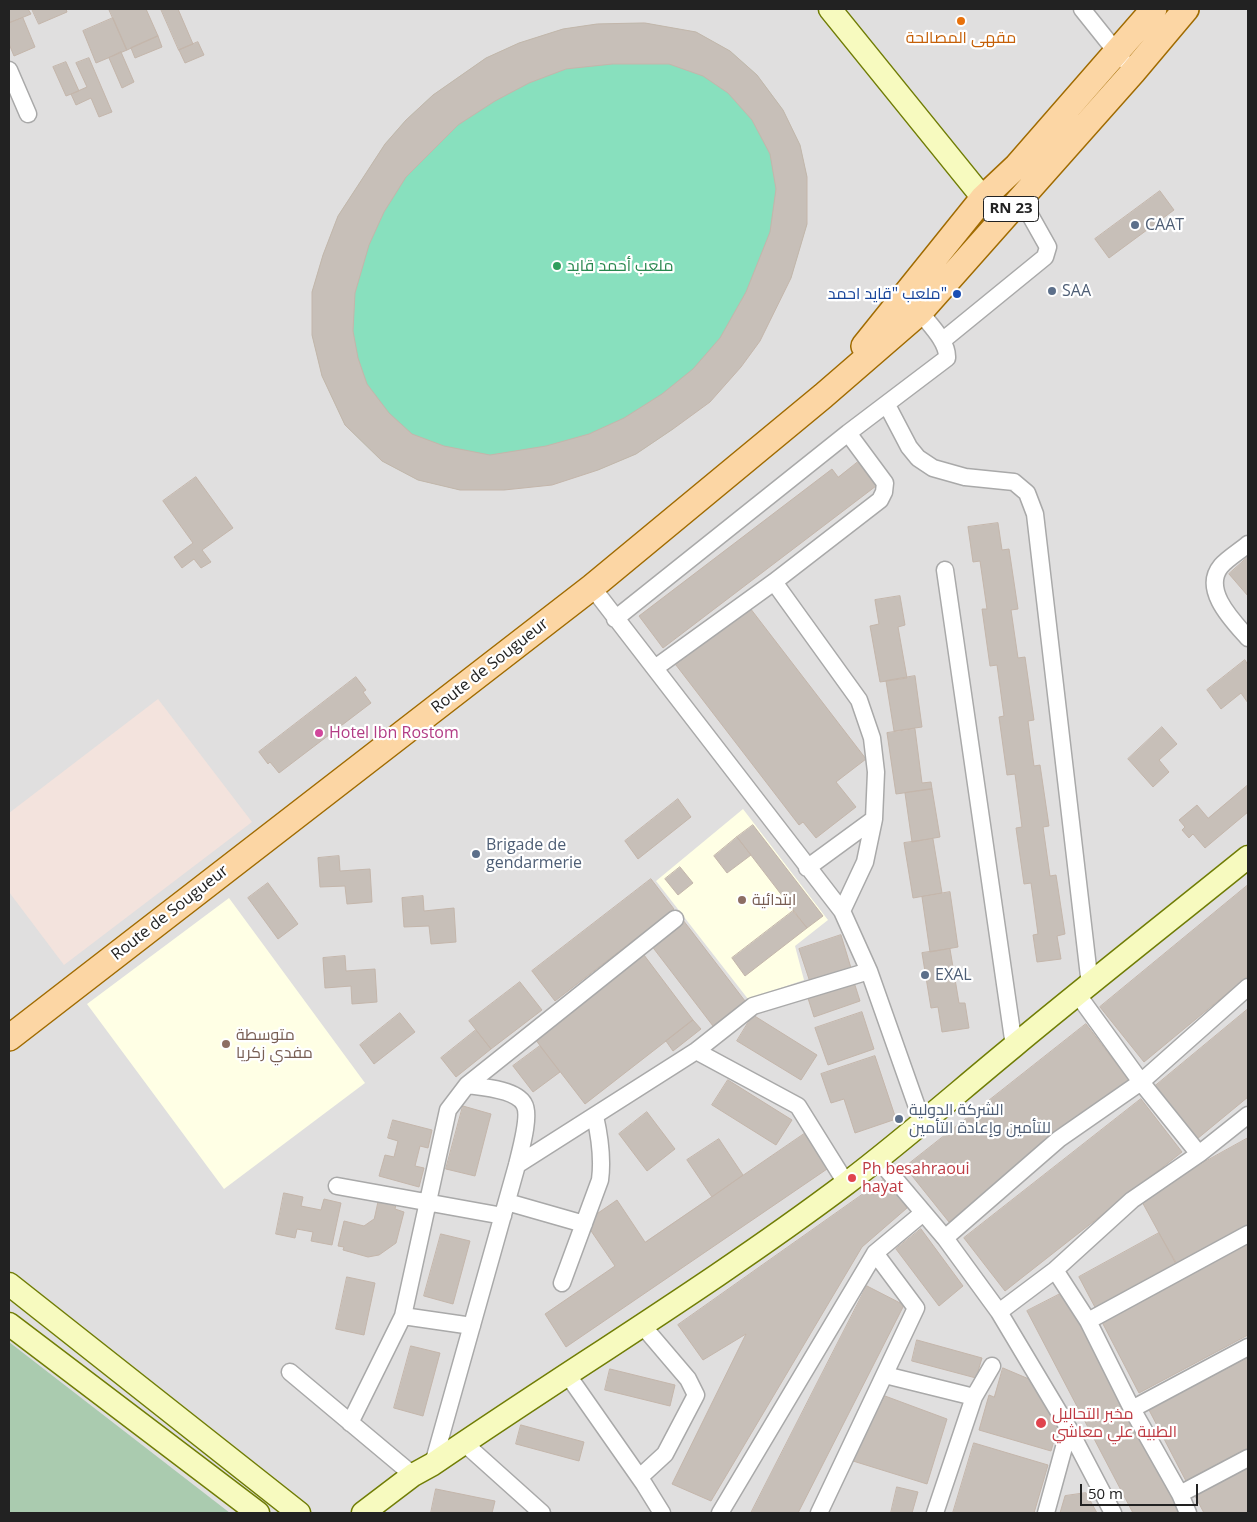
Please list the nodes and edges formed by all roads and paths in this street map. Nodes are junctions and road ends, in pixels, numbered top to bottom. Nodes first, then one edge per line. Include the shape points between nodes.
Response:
1 (830, 9) edge
2 (1082, 9) edge
3 (1154, 9) edge
4 (1186, 9) edge
5 (1117, 53) junction
6 (9, 70) edge
7 (1133, 72) junction
8 (28, 114) dead end
9 (984, 198) junction
10 (1021, 199) junction
11 (1004, 217) junction
12 (920, 312) junction
13 (942, 341) junction
14 (824, 396) junction
15 (887, 405) junction
16 (848, 434) junction
17 (1248, 544) edge
18 (945, 570) dead end
19 (774, 582) junction
20 (592, 587) junction
21 (615, 619) junction
22 (1248, 638) edge
23 (655, 668) junction
24 (874, 820) junction
25 (1248, 857) edge
26 (807, 868) junction
27 (842, 911) junction
28 (675, 919) dead end
29 (869, 970) junction
30 (1248, 987) edge
31 (1084, 990) junction
32 (9, 1038) edge
33 (1014, 1046) junction
34 (696, 1051) junction
35 (1141, 1082) junction
36 (466, 1085) junction
37 (1248, 1115) edge
38 (595, 1116) junction
39 (923, 1124) junction
40 (1198, 1154) junction
41 (878, 1160) junction
42 (517, 1166) junction
43 (846, 1183) junction
44 (337, 1186) dead end
45 (428, 1202) junction
46 (505, 1209) junction
47 (923, 1212) junction
48 (584, 1224) junction
49 (1248, 1234) edge
50 (945, 1238) junction
51 (875, 1253) junction
52 (1055, 1270) junction
53 (562, 1283) dead end
54 (9, 1284) edge
55 (999, 1312) junction
56 (403, 1316) junction
57 (1088, 1321) junction
58 (9, 1324) edge
59 (642, 1325) junction
60 (472, 1326) junction
61 (1248, 1347) edge
62 (992, 1366) dead end
63 (290, 1372) dead end
64 (567, 1374) junction
65 (885, 1375) junction
66 (974, 1397) junction
67 (1132, 1409) junction
68 (350, 1423) junction
69 (1069, 1430) junction
70 (464, 1442) junction
71 (1248, 1458) edge
72 (432, 1464) junction
73 (413, 1475) junction
74 (640, 1477) junction
75 (1180, 1494) junction
76 (258, 1513) edge
77 (299, 1513) edge
78 (362, 1513) edge
79 (542, 1513) edge
80 (662, 1513) edge
81 (720, 1513) edge
82 (819, 1513) edge
83 (935, 1513) edge
84 (1046, 1513) edge
85 (1113, 1513) edge
86 (1188, 1513) edge

1 - 9 street
2 - 5 street
3 - 5 main road, RN 23
4 - 7 main road, RN 23
5 - 7 street
5 - 9 main road, RN 23
6 - 8 street
7 - 10 main road, RN 23
9 - 11 street
9 - 14 main road, RN 23
10 - 11 main road, RN 23
10 - 13 street via 1048,247 1045,257
11 - 12 main road, RN 23
12 - 13 street
12 - 14 main road, RN 23
13 - 15 street via 947,358
14 - 20 main road, Route de Sougueur / RN 23
15 - 16 street
15 - 31 street via 918,458 933,468 965,477 1014,482 1026,493 1035,514
16 - 19 street via 884,483 880,500
16 - 21 street
17 - 22 street via 1220,567 1215,579 1223,609
18 - 33 street
19 - 23 street
19 - 24 street via 859,700 872,738 876,772
20 - 21 street
20 - 32 main road, Route de Sougueur / RN 23
21 - 23 street
23 - 26 street
24 - 26 street
24 - 27 street via 865,862
25 - 31 street
26 - 27 street
27 - 29 street
28 - 36 street
29 - 34 street via 753,1006
29 - 39 street
30 - 35 street
31 - 33 street
31 - 35 street
33 - 39 street
34 - 38 street
34 - 43 street via 798,1106
35 - 40 street
35 - 50 street via 1059,1139
36 - 42 street via 504,1091 524,1104 527,1116
36 - 45 street via 448,1110
37 - 40 street
38 - 42 street
38 - 48 street via 602,1164 600,1180
39 - 41 street
40 - 52 street via 1132,1200
41 - 43 street
41 - 47 street
42 - 46 street
43 - 59 street via 780,1232
44 - 45 street
45 - 46 street
45 - 56 street
46 - 48 street
46 - 60 street
47 - 50 street
47 - 51 street
48 - 53 street
49 - 57 street
50 - 55 street
51 - 65 street via 916,1308
51 - 81 street
52 - 55 street
52 - 57 street
54 - 77 street
55 - 69 street
56 - 60 street
56 - 68 street
57 - 67 street
58 - 76 street
59 - 64 street
59 - 74 street via 688,1379 696,1395 665,1454
60 - 72 street
61 - 67 street
62 - 66 street
63 - 68 street
64 - 70 street
64 - 74 street
65 - 66 street
65 - 82 street
66 - 83 street
67 - 75 street
68 - 73 street
69 - 84 street
69 - 85 street
70 - 72 street
70 - 79 street
71 - 75 street
72 - 73 street
73 - 78 street
74 - 80 street
75 - 86 street

